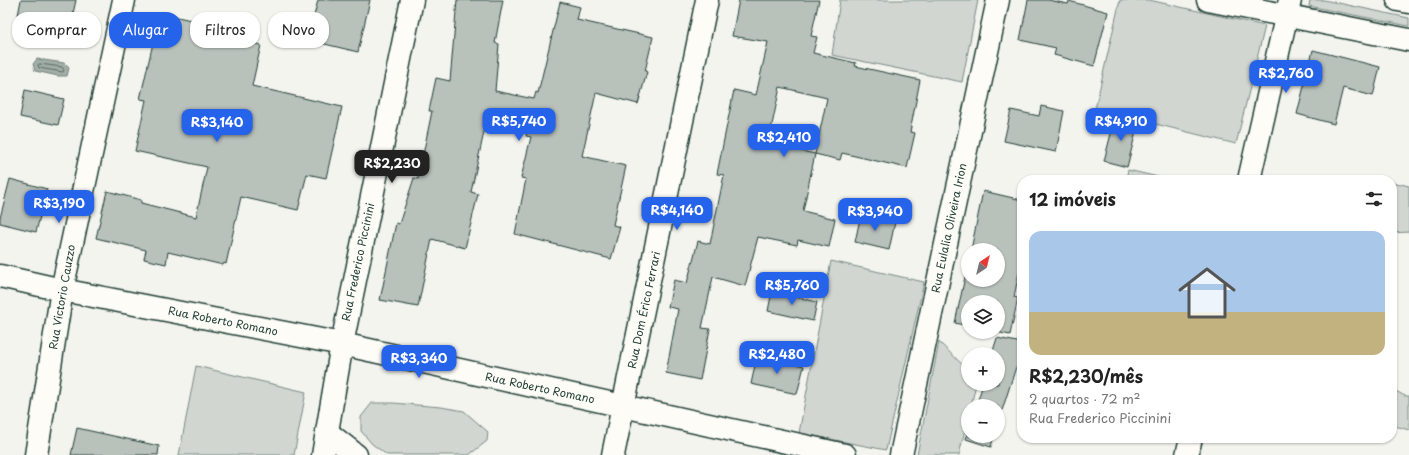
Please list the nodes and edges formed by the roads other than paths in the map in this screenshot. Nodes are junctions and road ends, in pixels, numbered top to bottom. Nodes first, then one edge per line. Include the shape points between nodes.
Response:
1 (124, 0) edge
2 (412, 0) edge
3 (707, 0) edge
4 (998, 0) edge
5 (1208, 0) edge
6 (1398, 0) edge
7 (1409, 2) edge
8 (1288, 8) edge
9 (1409, 40) edge
10 (1250, 175) edge
11 (0, 276) edge
12 (62, 290) junction
13 (342, 344) junction
14 (624, 406) junction
15 (327, 432) junction
16 (1189, 443) edge
17 (36, 455) edge
18 (323, 455) edge
19 (356, 455) edge
20 (613, 455) edge
21 (845, 455) edge
22 (901, 455) edge
23 (1187, 455) edge

1 - 12 street, Rua Victorio Cauzzo
2 - 13 street, Rua Frederico Piccinini
3 - 14 street, Rua Dom Érico Ferrari
4 - 22 street, Rua Eulalia Oliveira Irion
5 - 8 street
6 - 7 street
8 - 9 street
8 - 10 street
11 - 12 street, Rua Roberto Romano
12 - 13 street, Rua Roberto Romano
12 - 17 street, Rua Victorio Cauzzo
13 - 14 street, Rua Roberto Romano
13 - 15 street, Rua Frederico Piccinini
14 - 20 street, Rua Dom Érico Ferrari
14 - 21 street, Rua Roberto Romano
15 - 18 street, Rua Frederico Piccinini
15 - 19 street
16 - 23 street

